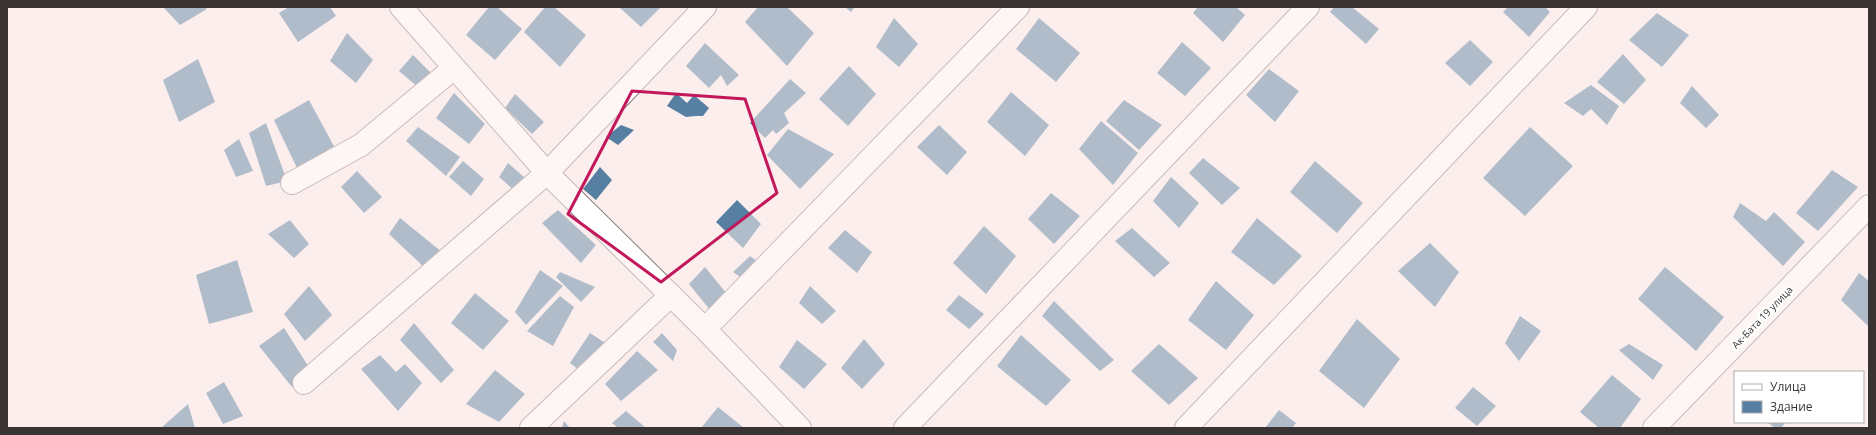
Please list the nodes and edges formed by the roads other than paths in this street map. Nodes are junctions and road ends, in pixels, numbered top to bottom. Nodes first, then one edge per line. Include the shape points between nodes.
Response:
1 (401, 7) edge
2 (705, 7) edge
3 (1018, 7) edge
4 (1308, 7) edge
5 (1586, 7) edge
6 (454, 68) junction
7 (547, 173) junction
8 (292, 183) dead end
9 (1869, 206) edge
10 (671, 295) junction
11 (705, 329) junction
12 (304, 383) dead end
13 (531, 428) edge
14 (800, 428) edge
15 (905, 428) edge
16 (1186, 428) edge
17 (1654, 428) edge

1 - 6 street
2 - 7 street
3 - 11 street
4 - 15 street
5 - 16 street
6 - 7 street
6 - 8 street via 361,145
7 - 10 street
7 - 12 street
9 - 17 street, Ак-Бата 19 улица
10 - 11 street
10 - 13 street
11 - 14 street

